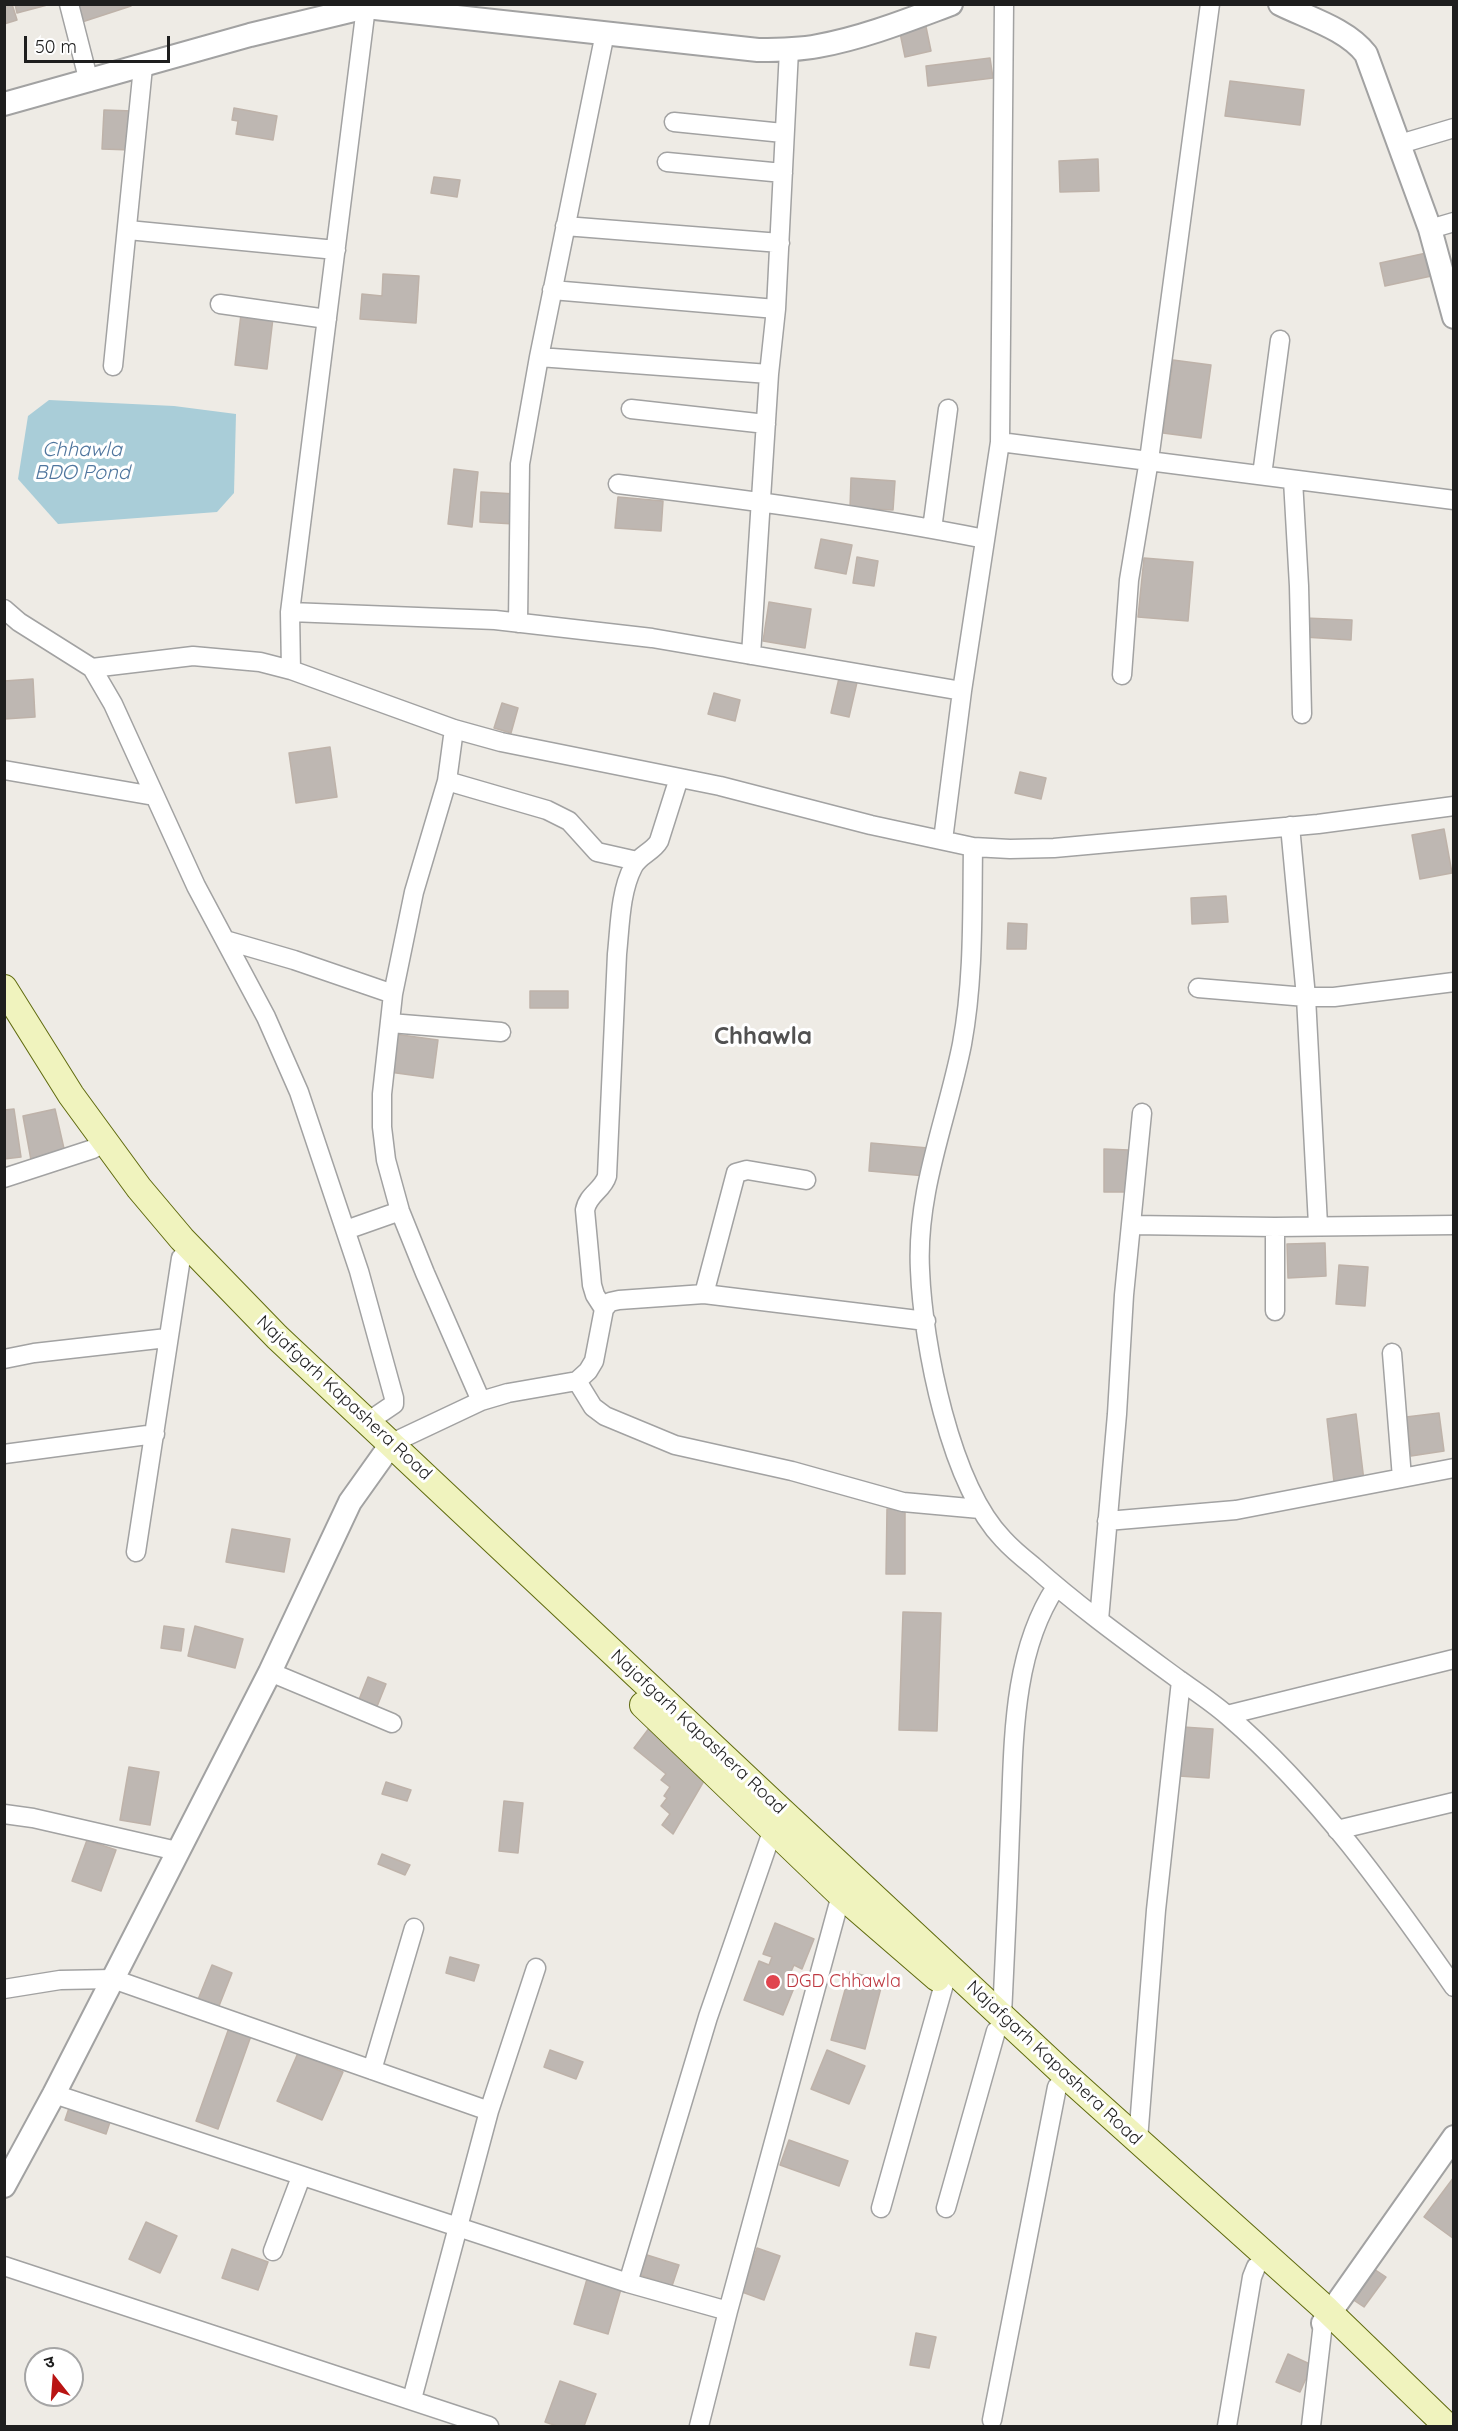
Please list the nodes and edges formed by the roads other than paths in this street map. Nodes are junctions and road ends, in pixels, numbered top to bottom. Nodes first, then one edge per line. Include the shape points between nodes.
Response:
1 (69, 4) edge
2 (951, 4) edge
3 (1004, 4) edge
4 (1210, 4) edge
5 (1280, 4) edge
6 (366, 6) edge
7 (604, 33) junction
8 (789, 50) junction
9 (142, 67) junction
10 (89, 82) junction
11 (5, 105) edge
12 (674, 122) dead end
13 (1454, 128) edge
14 (783, 133) junction
15 (1400, 144) junction
16 (667, 162) dead end
17 (783, 173) junction
18 (1454, 222) edge
19 (565, 226) junction
20 (1430, 229) junction
21 (128, 231) junction
22 (780, 243) junction
23 (336, 250) junction
24 (552, 290) junction
25 (220, 304) dead end
26 (776, 309) junction
27 (1453, 311) edge
28 (327, 319) junction
29 (1280, 340) dead end
30 (539, 357) junction
31 (113, 366) dead end
32 (769, 374) junction
33 (631, 409) dead end
34 (948, 409) dead end
35 (766, 424) junction
36 (1000, 442) junction
37 (1149, 460) junction
38 (1262, 475) junction
39 (1293, 480) junction
40 (618, 484) dead end
41 (1454, 500) edge
42 (762, 502) junction
43 (932, 529) junction
44 (985, 539) junction
45 (4, 609) edge
46 (290, 612) junction
47 (518, 623) junction
48 (751, 655) junction
49 (92, 668) junction
50 (291, 670) junction
51 (1122, 675) dead end
52 (962, 691) junction
53 (1302, 714) dead end
54 (454, 729) junction
55 (4, 770) edge
56 (679, 778) junction
57 (447, 781) junction
58 (154, 796) junction
59 (1454, 806) edge
60 (1290, 826) junction
61 (944, 840) junction
62 (973, 847) junction
63 (637, 861) junction
64 (225, 940) junction
65 (1454, 982) edge
66 (4, 988) edge
67 (1198, 988) dead end
68 (393, 994) junction
69 (1306, 997) junction
70 (4, 1011) edge
71 (390, 1023) junction
72 (501, 1032) dead end
73 (1142, 1113) dead end
74 (93, 1149) junction
75 (4, 1178) edge
76 (806, 1180) dead end
77 (400, 1211) junction
78 (1318, 1225) junction
79 (1454, 1225) edge
80 (1132, 1226) junction
81 (1275, 1227) junction
82 (346, 1230) junction
83 (181, 1258) junction
84 (704, 1294) junction
85 (604, 1309) junction
86 (1275, 1311) dead end
87 (926, 1322) junction
88 (167, 1338) junction
89 (1392, 1353) dead end
90 (4, 1359) edge
91 (577, 1381) junction
92 (481, 1401) junction
93 (369, 1421) junction
94 (155, 1434) junction
95 (387, 1450) junction
96 (4, 1454) edge
97 (1453, 1470) edge
98 (1402, 1478) junction
99 (980, 1509) junction
100 (1107, 1521) junction
101 (136, 1552) dead end
102 (1056, 1587) junction
103 (1099, 1620) junction
104 (1454, 1659) edge
105 (270, 1672) junction
106 (1181, 1681) junction
107 (1227, 1715) junction
108 (392, 1723) dead end
109 (1454, 1802) edge
110 (4, 1814) edge
111 (773, 1829) junction
112 (1337, 1830) junction
113 (177, 1851) junction
114 (841, 1895) junction
115 (414, 1928) dead end
116 (536, 1968) dead end
117 (113, 1978) junction
118 (944, 1984) junction
119 (1454, 1987) edge
120 (4, 1989) edge
121 (999, 2023) junction
122 (372, 2070) junction
123 (1057, 2087) junction
124 (54, 2094) junction
125 (489, 2111) junction
126 (1454, 2137) edge
127 (1138, 2140) junction
128 (301, 2176) junction
129 (4, 2186) edge
130 (881, 2208) dead end
131 (946, 2208) dead end
132 (457, 2227) junction
133 (273, 2251) dead end
134 (4, 2266) edge
135 (1256, 2267) junction
136 (628, 2283) junction
137 (728, 2311) junction
138 (1326, 2318) junction
139 (412, 2399) junction
140 (992, 2420) dead end
141 (489, 2427) edge
142 (699, 2427) edge
143 (1227, 2427) edge
144 (1311, 2427) edge
145 (1430, 2427) edge
146 (1447, 2427) edge

1 - 10 street
2 - 8 street via 819,46
3 - 36 street
4 - 37 street
5 - 15 street via 1358,43 1366,54
6 - 7 street
6 - 9 street
6 - 23 street
7 - 8 street
7 - 19 street
8 - 14 street
9 - 10 street
9 - 21 street
10 - 11 street
12 - 14 street
13 - 15 street
14 - 17 street
15 - 20 street
16 - 17 street
17 - 22 street
18 - 20 street
19 - 22 street
19 - 24 street
20 - 27 street
21 - 23 street
21 - 31 street
22 - 26 street
23 - 28 street
24 - 26 street
24 - 30 street
25 - 28 street
26 - 32 street
28 - 46 street
29 - 38 street
30 - 32 street
30 - 47 street via 519,481
32 - 35 street
33 - 35 street
34 - 43 street
35 - 42 street
36 - 37 street
36 - 44 street
37 - 38 street
37 - 51 street via 1130,572
38 - 39 street
39 - 41 street
39 - 53 street
40 - 42 street
42 - 43 street
42 - 48 street
43 - 44 street
44 - 52 street
45 - 49 street
46 - 47 street
46 - 50 street
47 - 48 street via 652,638
48 - 52 street
49 - 50 street via 193,656 260,662
49 - 58 street
50 - 54 street
52 - 61 street
54 - 56 street
54 - 57 street
55 - 58 street
56 - 61 street
56 - 63 street via 656,847
57 - 63 street via 556,814 569,821 597,852
57 - 68 street via 414,892
58 - 64 street
59 - 60 street
60 - 62 street via 1054,848
60 - 69 street
61 - 62 street
62 - 87 street via 968,1007 923,1203 920,1262
63 - 85 street via 626,886 617,954 607,1176 591,1195 585,1210 592,1285
64 - 68 street
64 - 82 street via 283,1052
65 - 69 street via 1367,994
66 - 93 main road, Najafgarh Kapashera Road via 71,1095 139,1188 182,1239 277,1337
67 - 69 street
68 - 71 street
69 - 78 street
70 - 74 main road
71 - 72 street
71 - 77 street via 382,1127 386,1160
73 - 80 street
74 - 75 street
74 - 83 main road via 130,1200
76 - 84 street via 747,1170 736,1173
77 - 82 street
77 - 92 street
78 - 79 street
78 - 81 street
80 - 81 street
80 - 100 street
81 - 86 street
82 - 93 street via 394,1398 390,1409
83 - 88 street
83 - 95 main road via 300,1378
84 - 85 street via 620,1300 610,1302
84 - 87 street
85 - 91 street via 594,1361
87 - 99 street via 944,1419 957,1461
88 - 90 street
88 - 94 street
89 - 98 street
91 - 92 street
91 - 99 street via 593,1407 605,1416 675,1445 792,1471 903,1502
92 - 95 street
93 - 95 main road, Najafgarh Kapashera Road
94 - 96 street
94 - 101 street
95 - 105 street via 351,1502
95 - 111 main road
95 - 121 main road, Najafgarh Kapashera Road via 773,1803
97 - 98 street
98 - 100 street via 1236,1510
99 - 102 street via 1002,1539
100 - 103 street
102 - 103 street
102 - 121 street via 1034,1628 1020,1696
103 - 106 street
104 - 107 street
105 - 108 street
105 - 113 street
106 - 107 street
106 - 127 street via 1156,1910
107 - 112 street via 1292,1778
109 - 112 street
110 - 113 street
111 - 114 main road
111 - 136 street via 708,2017
112 - 119 street
113 - 117 street
114 - 118 main road
114 - 137 street
115 - 122 street
116 - 125 street
117 - 120 street via 60,1980
117 - 122 street
117 - 124 street
118 - 121 main road
118 - 130 street
121 - 123 main road
121 - 127 main road, Najafgarh Kapashera Road
121 - 131 street
122 - 125 street
123 - 135 main road
123 - 140 street
124 - 128 street
124 - 129 street
125 - 132 street
126 - 138 street
127 - 138 main road, Najafgarh Kapashera Road
128 - 132 street
128 - 133 street
132 - 136 street
132 - 139 street
134 - 139 street
135 - 138 main road
135 - 143 street
136 - 137 street
137 - 142 street
138 - 144 street
138 - 145 main road
138 - 146 main road, Najafgarh Kapashera Road
139 - 141 street

